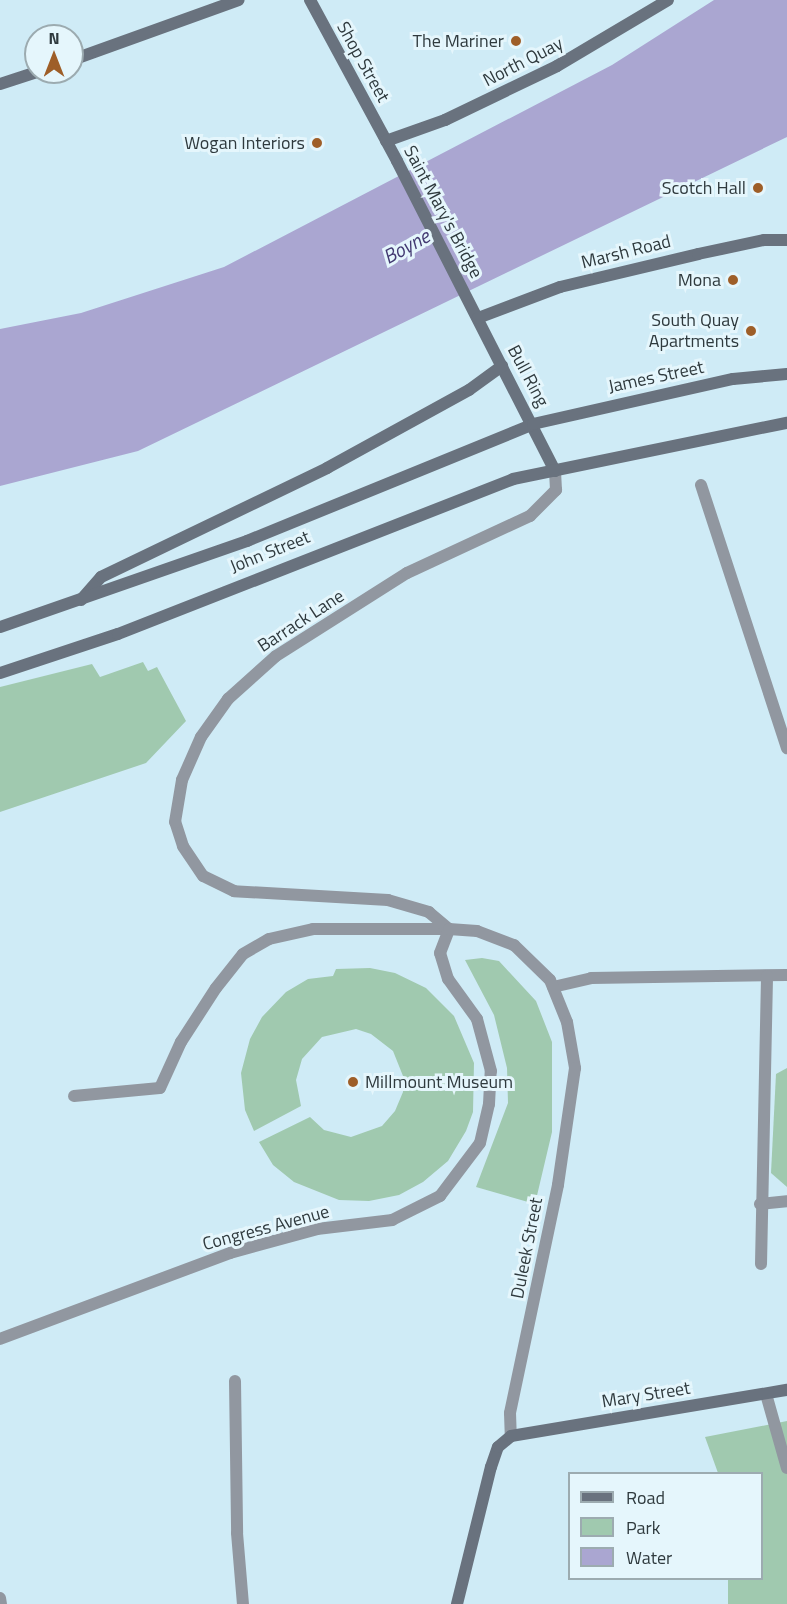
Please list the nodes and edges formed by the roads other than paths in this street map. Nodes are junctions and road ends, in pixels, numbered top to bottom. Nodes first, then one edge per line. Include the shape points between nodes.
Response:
1 (239, 0) edge
2 (310, 0) edge
3 (668, 0) edge
4 (84, 56) edge
5 (24, 76) edge
6 (0, 84) edge
7 (386, 141) junction
8 (787, 240) edge
9 (469, 299) joint
10 (478, 318) junction
11 (502, 366) junction
12 (787, 374) edge
13 (787, 423) edge
14 (533, 424) junction
15 (555, 471) junction
16 (701, 485) dead end
17 (80, 601) junction
18 (0, 627) edge
19 (0, 673) edge
20 (787, 748) edge
21 (449, 929) junction
22 (787, 975) edge
23 (767, 976) junction
24 (553, 987) junction
25 (74, 1096) dead end
26 (787, 1201) edge
27 (760, 1204) junction
28 (761, 1264) dead end
29 (0, 1339) edge
30 (235, 1381) dead end
31 (787, 1390) edge
32 (766, 1394) junction
33 (511, 1436) junction
34 (787, 1468) edge
35 (0, 1598) edge
36 (1, 1604) edge
37 (243, 1604) edge
38 (457, 1604) edge

1 - 4 main road
2 - 7 main road, Shop Street
3 - 7 main road, North Quay via 557,66 445,120
5 - 6 main road
7 - 9 main road, Saint Mary's Bridge
8 - 10 main road, Marsh Road via 764,240 560,287
9 - 10 main road, Bull Ring
10 - 11 main road, Bull Ring
11 - 14 main road, Bull Ring
11 - 17 main road via 470,390 327,468 101,577
12 - 14 main road, James Street via 733,379
13 - 15 main road
14 - 15 main road, Bull Ring
14 - 17 main road, John Street via 247,541
15 - 19 main road, John Street via 513,479 118,634
15 - 21 street, Barrack Lane via 556,490 530,516 407,573 276,656 228,699 201,737 182,780 175,822 183,846 203,876 234,891 388,900 429,912
16 - 20 street
17 - 18 main road, John Street
21 - 24 street, Duleek Street via 477,931 514,945
21 - 25 street via 313,929 269,939 243,954 216,988 181,1042 160,1088
21 - 29 street, Congress Avenue via 440,953 448,979 477,1019 491,1071 489,1104 480,1143 440,1196 392,1220 317,1229 230,1253
22 - 23 street
23 - 24 street via 591,978
23 - 27 street
24 - 33 street, Duleek Street via 567,1022 575,1068 558,1185 510,1413
26 - 27 street
27 - 28 street
30 - 37 street
31 - 32 main road, Mary Street
32 - 33 main road, Mary Street
32 - 34 street
33 - 38 main road via 498,1447 490,1467
35 - 36 street

